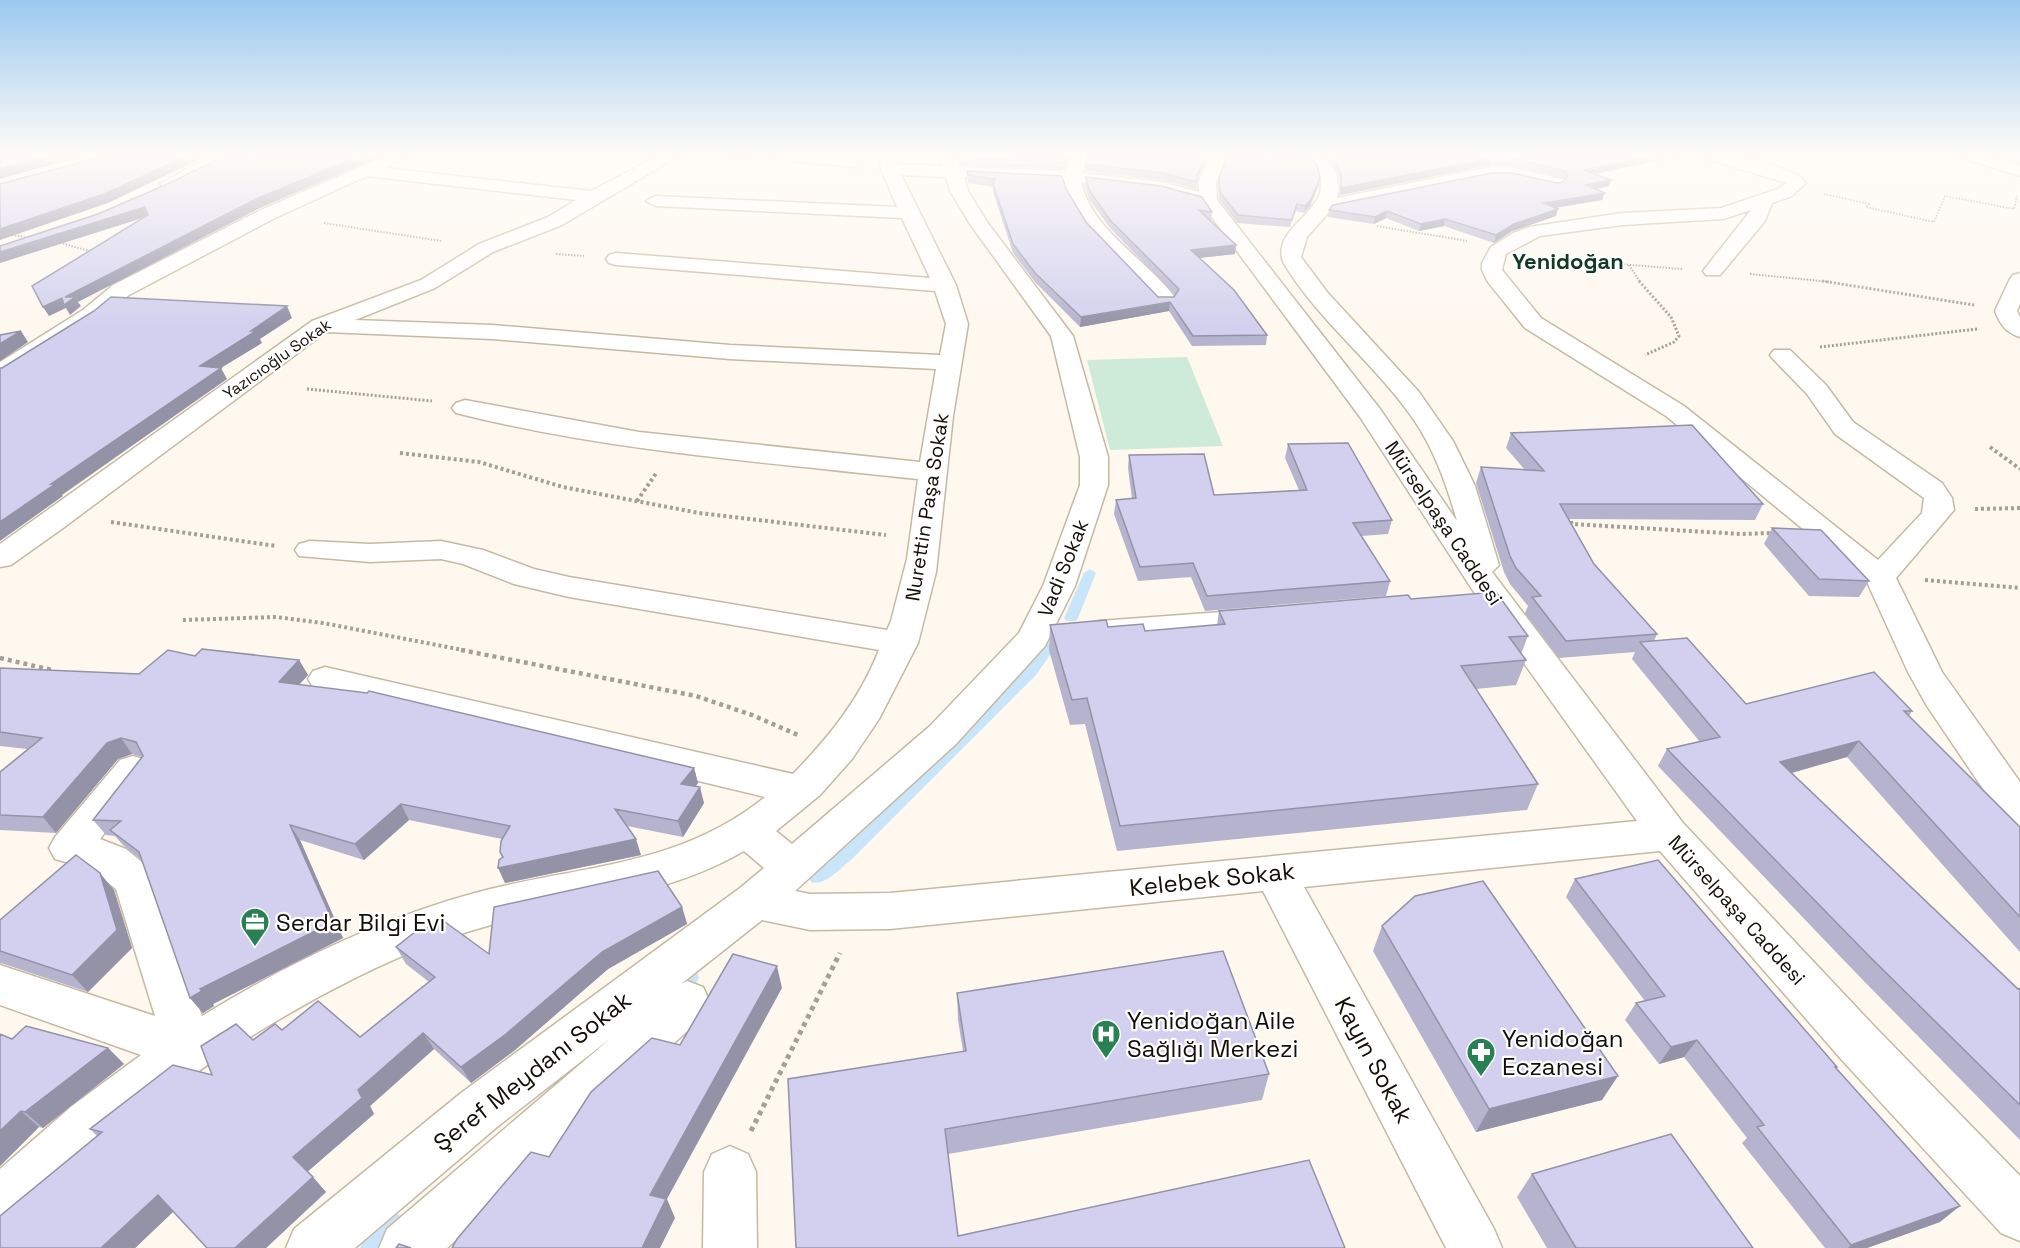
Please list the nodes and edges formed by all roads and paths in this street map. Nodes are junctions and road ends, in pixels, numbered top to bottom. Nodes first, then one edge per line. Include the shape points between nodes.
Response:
1 (272, 212) edge
2 (570, 212) edge
3 (892, 212) edge
4 (972, 212) edge
5 (1088, 212) edge
6 (1217, 212) edge
7 (1319, 212) edge
8 (1326, 212) edge
9 (1719, 212) edge
10 (1760, 212) edge
11 (1895, 212) edge
12 (1938, 212) edge
13 (908, 213) joint
14 (268, 214) junction
15 (0, 233) edge
16 (33, 238) edge
17 (49, 240) edge
18 (486, 248) junction
19 (1499, 251) junction
20 (99, 254) edge
21 (616, 259) dead end
22 (1629, 265) junction
23 (1713, 271) junction
24 (2020, 279) edge
25 (945, 285) junction
26 (1165, 299) edge
27 (1978, 306) dead end
28 (84, 320) junction
29 (320, 326) junction
30 (1988, 328) dead end
31 (2020, 330) edge
32 (21, 334) edge
33 (1782, 355) joint
34 (950, 363) junction
35 (1605, 368) junction
36 (0, 372) edge
37 (307, 389) dead end
38 (465, 408) joint
39 (1990, 447) dead end
40 (400, 453) dead end
41 (2020, 469) edge
42 (932, 471) junction
43 (2020, 508) edge
44 (1938, 510) junction
45 (1567, 514) edge
46 (63, 515) junction
47 (1823, 530) junction
48 (925, 538) junction
49 (309, 550) joint
50 (0, 558) edge
51 (1880, 577) junction
52 (2020, 588) edge
53 (1494, 599) junction
54 (1459, 602) edge
55 (1293, 616) edge
56 (183, 620) dead end
57 (1033, 638) junction
58 (901, 643) junction
59 (0, 658) edge
60 (54, 671) edge
61 (325, 679) dead end
62 (837, 753) junction
63 (134, 770) edge
64 (798, 790) junction
65 (2020, 812) edge
66 (747, 830) junction
67 (1669, 834) junction
68 (792, 868) junction
69 (1274, 872) junction
70 (755, 901) junction
71 (860, 912) junction
72 (0, 985) edge
73 (687, 1002) dead end
74 (190, 1050) junction
75 (730, 1172) joint
76 (0, 1204) edge
77 (2020, 1214) edge
78 (313, 1248) edge
79 (406, 1248) edge
80 (730, 1248) edge
81 (1475, 1248) edge

1 - 14 street
2 - 18 street, Yazıcıoğlu Sokak
3 - 13 street
4 - 57 street, Vadi Sokak via 1062,336 1094,457 1094,485 1088,504 1059,586
5 - 26 street
6 - 53 street, Mürselpaşa Caddesi via 1371,414
7 - 53 street via 1304,226 1291,255 1293,261 1312,288 1407,395 1440,440 1459,478
8 - 19 path
9 - 19 street via 1552,228 1520,237
10 - 23 street
11 - 12 path via 1934,222
13 - 25 street, Nurettin Paşa Sokak
14 - 18 path
14 - 28 street via 121,290
15 - 16 path
17 - 20 path
18 - 29 street, Yazıcıoğlu Sokak via 428,284
19 - 22 path
19 - 35 street via 1492,263 1495,278 1524,314 1544,332
21 - 25 street
22 - 23 path
22 - 35 path via 1643,288 1673,319 1679,336 1657,351
23 - 27 path via 1818,280
24 - 31 street via 2006,311
25 - 34 street, Nurettin Paşa Sokak via 957,324
28 - 32 street
28 - 36 street
29 - 34 street via 482,332 730,352
29 - 46 street, Yazıcıoğlu Sokak
30 - 33 path via 1824,346
33 - 44 street via 1817,390 1844,428 1932,489 1938,498
34 - 42 street, Nurettin Paşa Sokak
35 - 47 street via 1675,411
37 - 38 path via 378,394
38 - 42 street via 583,432 664,443
39 - 41 path
40 - 48 path via 479,462 563,487 699,513
42 - 48 street, Nurettin Paşa Sokak
43 - 44 path
44 - 51 street
45 - 47 path via 1572,524 1642,529 1741,534
46 - 49 path
46 - 50 street, Yazıcıoğlu Sokak
47 - 51 street
48 - 58 street, Nurettin Paşa Sokak via 921,570
49 - 58 street via 441,550 472,557 525,578 569,587
51 - 52 path
51 - 65 street via 1945,706
53 - 54 street
53 - 67 street, Mürselpaşa Caddesi
55 - 57 street
56 - 62 path via 276,617 322,623 696,696 752,715
57 - 68 street, Vadi Sokak via 943,735
58 - 62 street, Nurettin Paşa Sokak via 871,707
59 - 60 path
61 - 64 street
62 - 64 street, Nurettin Paşa Sokak
63 - 74 street via 69,848 116,861 134,880
64 - 66 street, Nurettin Paşa Sokak
66 - 68 street
66 - 74 street, Nurettin Paşa Sokak via 729,843 676,865 496,906 380,945 236,1019
67 - 69 street, Kelebek Sokak
67 - 77 street, Mürselpaşa Caddesi
68 - 70 street, Vadi Sokak
69 - 71 street, Kelebek Sokak
69 - 81 street, Kayın Sokak
70 - 71 street, Kelebek Sokak via 810,912
70 - 78 street, Şeref Meydanı Sokak via 479,1110
71 - 75 path
72 - 74 street
73 - 79 street
74 - 76 street, Nurettin Paşa Sokak via 101,1115
75 - 80 street

